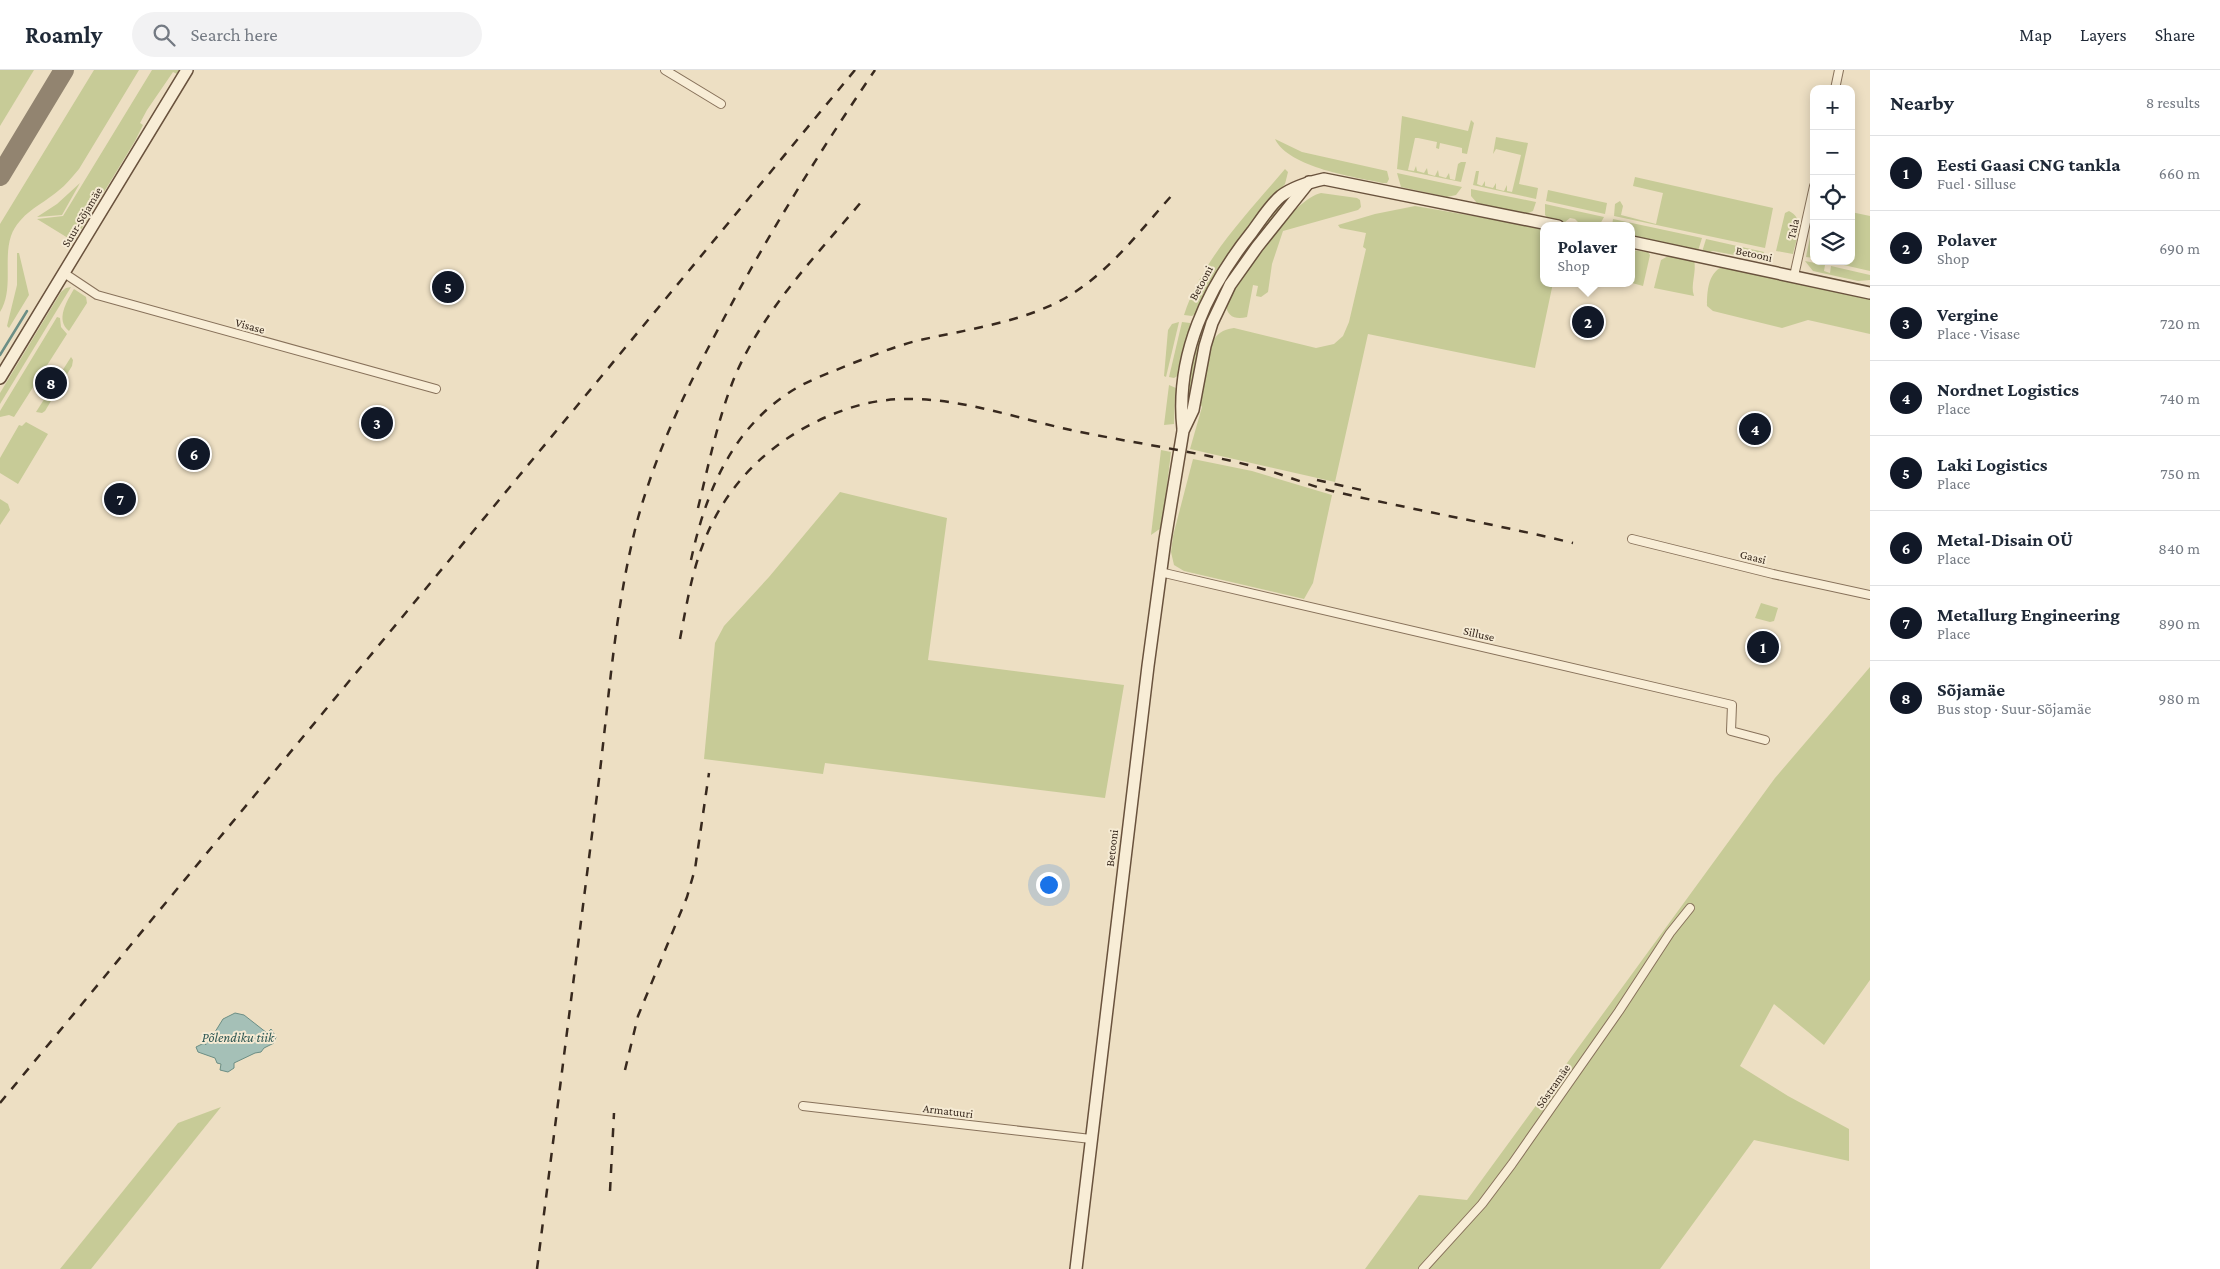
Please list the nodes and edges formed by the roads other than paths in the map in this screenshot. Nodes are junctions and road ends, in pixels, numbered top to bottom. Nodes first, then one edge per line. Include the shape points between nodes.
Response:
1 (187, 70) edge
2 (664, 70) edge
3 (1839, 70) edge
4 (1836, 85) edge
5 (721, 104) dead end
6 (1810, 204) edge
7 (1540, 222) edge
8 (1635, 243) edge
9 (64, 273) junction
10 (1794, 276) junction
11 (1870, 293) edge
12 (0, 378) edge
13 (436, 389) dead end
14 (1632, 539) dead end
15 (1160, 572) junction
16 (1870, 595) edge
17 (1766, 740) dead end
18 (1690, 908) dead end
19 (803, 1106) dead end
20 (1091, 1139) junction
21 (1076, 1269) edge
22 (1423, 1269) edge

1 - 9 street, Suur-Sõjamäe
2 - 5 street
3 - 4 street
6 - 10 street, Tala
7 - 15 street, Betooni via 1324,179 1309,182 1282,196 1236,251 1198,320 1183,384 1180,404 1183,431
8 - 10 street, Betooni
9 - 12 street, Suur-Sõjamäe
9 - 13 street, Visase via 97,296
10 - 11 street, Betooni
14 - 16 street, Gaasi
15 - 17 street, Silluse via 1732,705 1731,731
15 - 20 street, Betooni
18 - 22 street, Sõstramäe via 1512,1164 1482,1204
19 - 20 street, Armatuuri
20 - 21 street, Betooni

